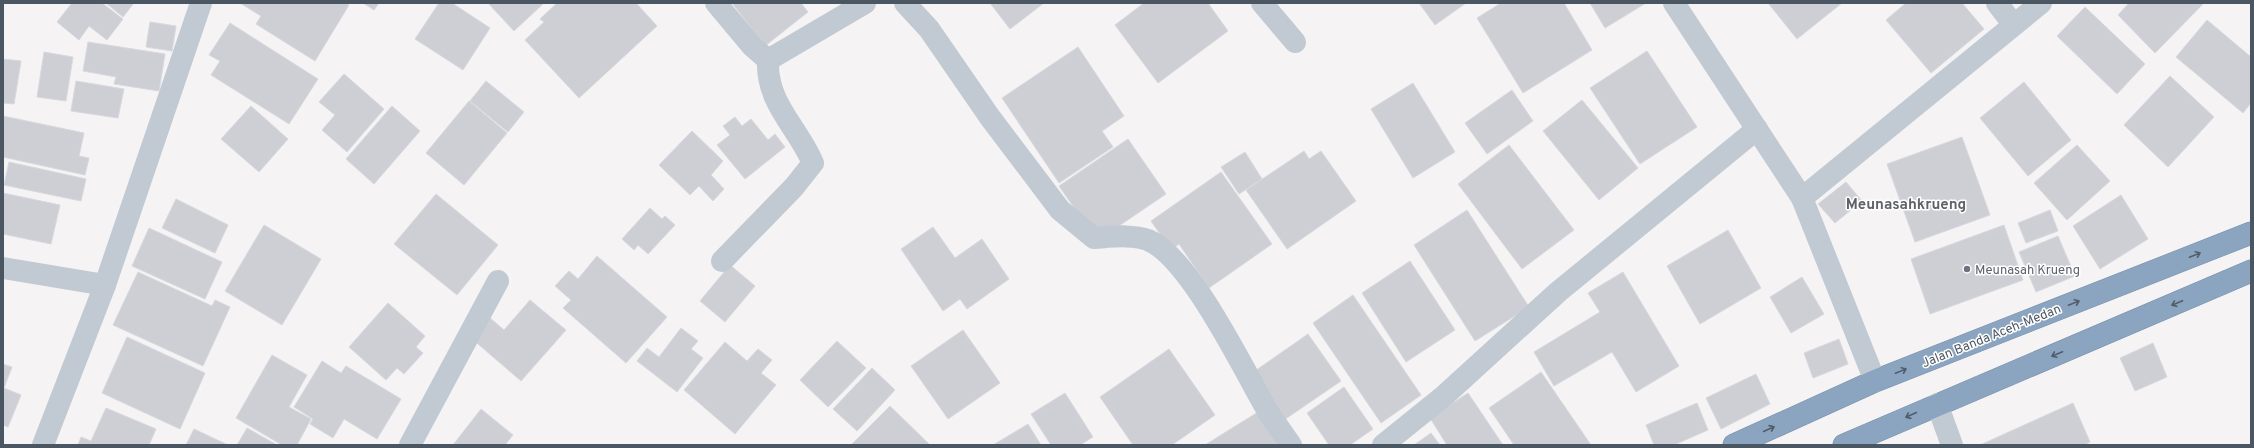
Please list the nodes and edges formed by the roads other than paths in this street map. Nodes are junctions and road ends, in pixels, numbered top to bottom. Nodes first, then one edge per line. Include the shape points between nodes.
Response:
1 (716, 3) edge
2 (865, 3) edge
3 (905, 3) edge
4 (1262, 3) edge
5 (1674, 3) edge
6 (1997, 3) edge
7 (2041, 3) edge
8 (195, 7) edge
9 (2013, 24) junction
10 (1295, 42) dead end
11 (768, 60) junction
12 (1757, 129) junction
13 (1802, 198) junction
14 (2251, 233) edge
15 (722, 261) dead end
16 (3, 268) edge
17 (2251, 271) edge
18 (498, 281) dead end
19 (105, 285) junction
20 (1875, 381) junction
21 (1937, 404) junction
22 (43, 445) edge
23 (410, 445) edge
24 (1291, 445) edge
25 (1383, 445) edge
26 (1734, 445) edge
27 (1844, 445) edge
28 (1952, 445) edge

1 - 11 street via 752,46
2 - 11 street
3 - 24 street via 929,29 989,116 1060,210 1094,238 1116,236 1148,240 1172,256 1202,296 1271,416
4 - 10 street
5 - 12 street
6 - 9 street
7 - 9 street
8 - 19 street
9 - 13 street
11 - 15 street via 768,76 778,107 805,145 813,163 794,187
12 - 13 street
12 - 25 street via 1558,292 1445,394
13 - 20 street
20 -> 14 highway, Jalan Banda Aceh-Medan
16 - 19 street
17 -> 21 highway
18 - 23 street
19 - 22 street
26 -> 20 highway, Jalan Banda Aceh-Medan
21 -> 27 highway
21 - 28 street

